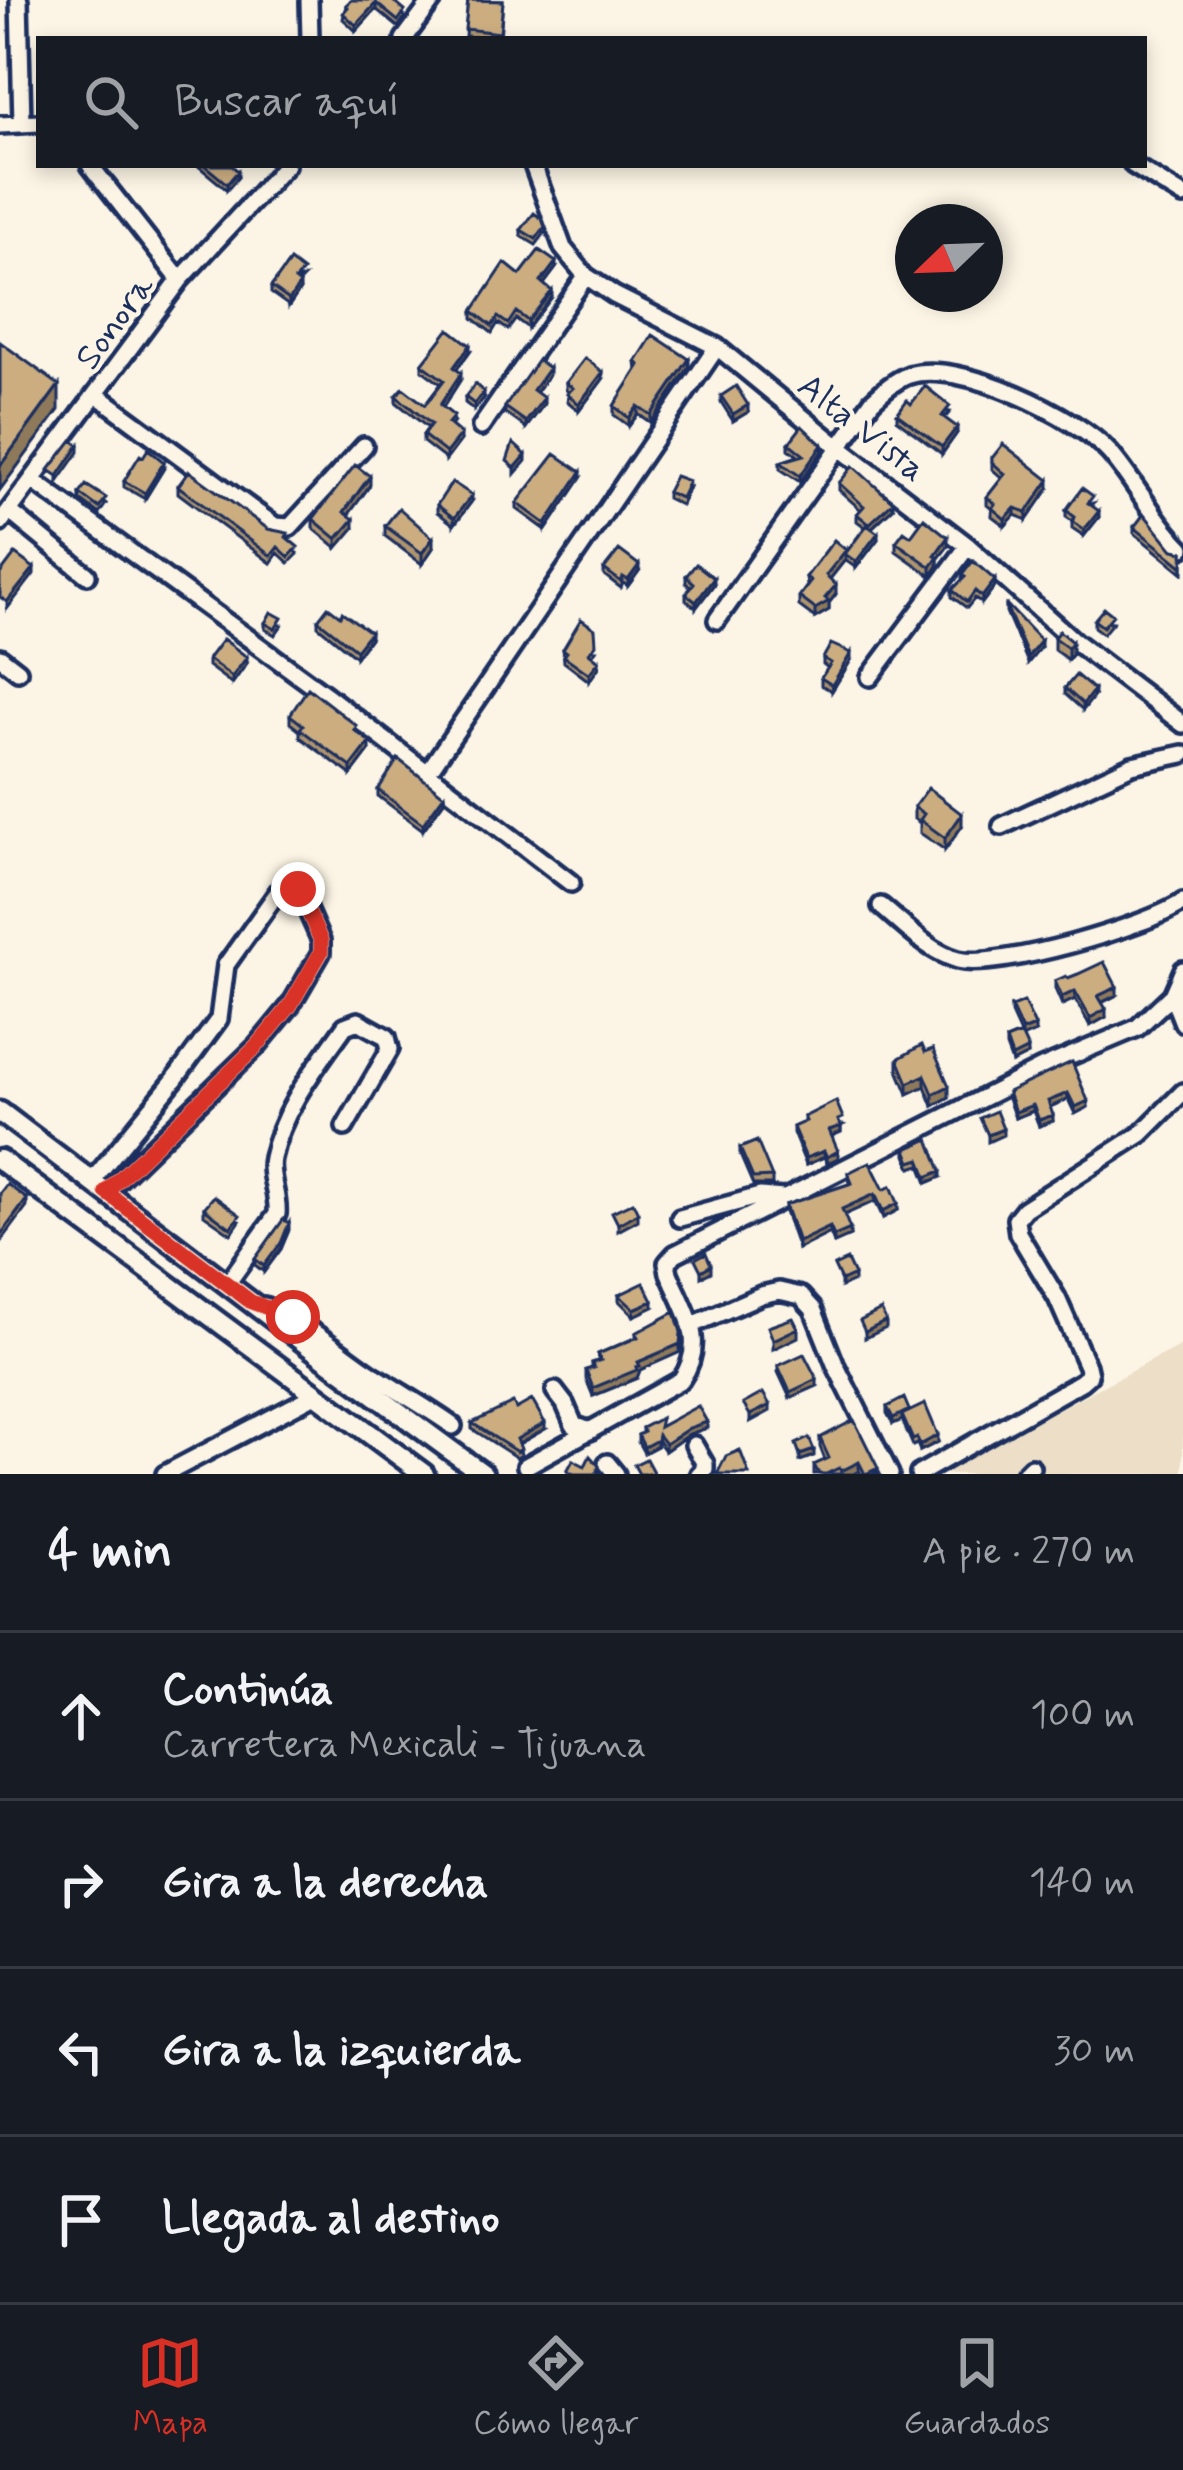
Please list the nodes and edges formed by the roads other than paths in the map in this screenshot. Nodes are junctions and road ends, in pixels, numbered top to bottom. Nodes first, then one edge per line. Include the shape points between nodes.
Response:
1 (19, 0) edge
2 (309, 0) edge
3 (433, 0) edge
4 (310, 36) edge
5 (406, 36) edge
6 (31, 123) edge
7 (0, 125) edge
8 (92, 168) edge
9 (283, 168) edge
10 (534, 168) edge
11 (1138, 168) edge
12 (1183, 196) edge
13 (586, 276) junction
14 (180, 280) junction
15 (717, 347) junction
16 (97, 395) junction
17 (481, 427) dead end
18 (364, 446) dead end
19 (840, 448) junction
20 (32, 480) junction
21 (4, 517) edge
22 (968, 546) junction
23 (1182, 548) edge
24 (87, 574) dead end
25 (717, 620) dead end
26 (0, 657) edge
27 (18, 670) dead end
28 (870, 677) dead end
29 (1183, 724) edge
30 (1183, 754) edge
31 (428, 772) junction
32 (1002, 826) dead end
33 (571, 883) dead end
34 (1183, 902) edge
35 (881, 907) dead end
36 (1183, 970) edge
37 (1172, 995) junction
38 (1183, 1023) edge
39 (1183, 1092) edge
40 (0, 1112) edge
41 (345, 1127) dead end
42 (0, 1160) edge
43 (99, 1186) junction
44 (786, 1198) junction
45 (680, 1217) dead end
46 (227, 1284) junction
47 (251, 1302) junction
48 (690, 1326) junction
49 (555, 1391) dead end
50 (315, 1394) junction
51 (453, 1426) dead end
52 (590, 1431) junction
53 (694, 1445) dead end
54 (401, 1466) edge
55 (526, 1466) dead end
56 (165, 1474) edge
57 (424, 1474) edge
58 (483, 1474) edge
59 (699, 1474) edge
60 (890, 1474) edge
61 (919, 1474) edge

1 - 6 street
2 - 4 street
3 - 5 street
6 - 7 street
8 - 14 street
9 - 14 street, Sonora
10 - 13 street, Alta Vista via 562,248
11 - 12 street
13 - 15 street, Alta Vista
13 - 17 street
14 - 16 street, Sonora
15 - 19 street, Alta Vista
15 - 31 street
16 - 18 street via 282,529
16 - 20 street, Sonora
19 - 22 street, Alta Vista
19 - 23 street via 872,401 912,374 1000,386 1106,449
19 - 25 street
20 - 21 street, Sonora
20 - 31 street
21 - 24 street
22 - 28 street
22 - 29 street, Alta Vista
26 - 27 street
30 - 32 street via 1132,765
31 - 33 street
34 - 35 street via 1133,926 964,962
36 - 37 street
37 - 38 street
37 - 44 street via 1120,1037
39 - 61 street via 1141,1134 1016,1220 1089,1375
40 - 43 main road
41 - 46 street via 390,1049 386,1037 358,1021 345,1026 295,1098 272,1159 278,1214
42 - 50 main road
43 - 43 street via 257,1046 290,1006 321,952 298,889 278,892 226,965 219,1019
43 - 46 main road
44 - 45 street via 760,1196
44 - 48 street via 668,1263
46 - 47 main road
47 - 51 street via 293,1317
47 - 58 main road
48 - 52 street via 696,1348 681,1380
48 - 60 street via 761,1295 801,1295
49 - 52 street via 574,1425
50 - 54 main road
50 - 56 street
52 - 55 street
53 - 59 street via 705,1465
54 - 57 main road

